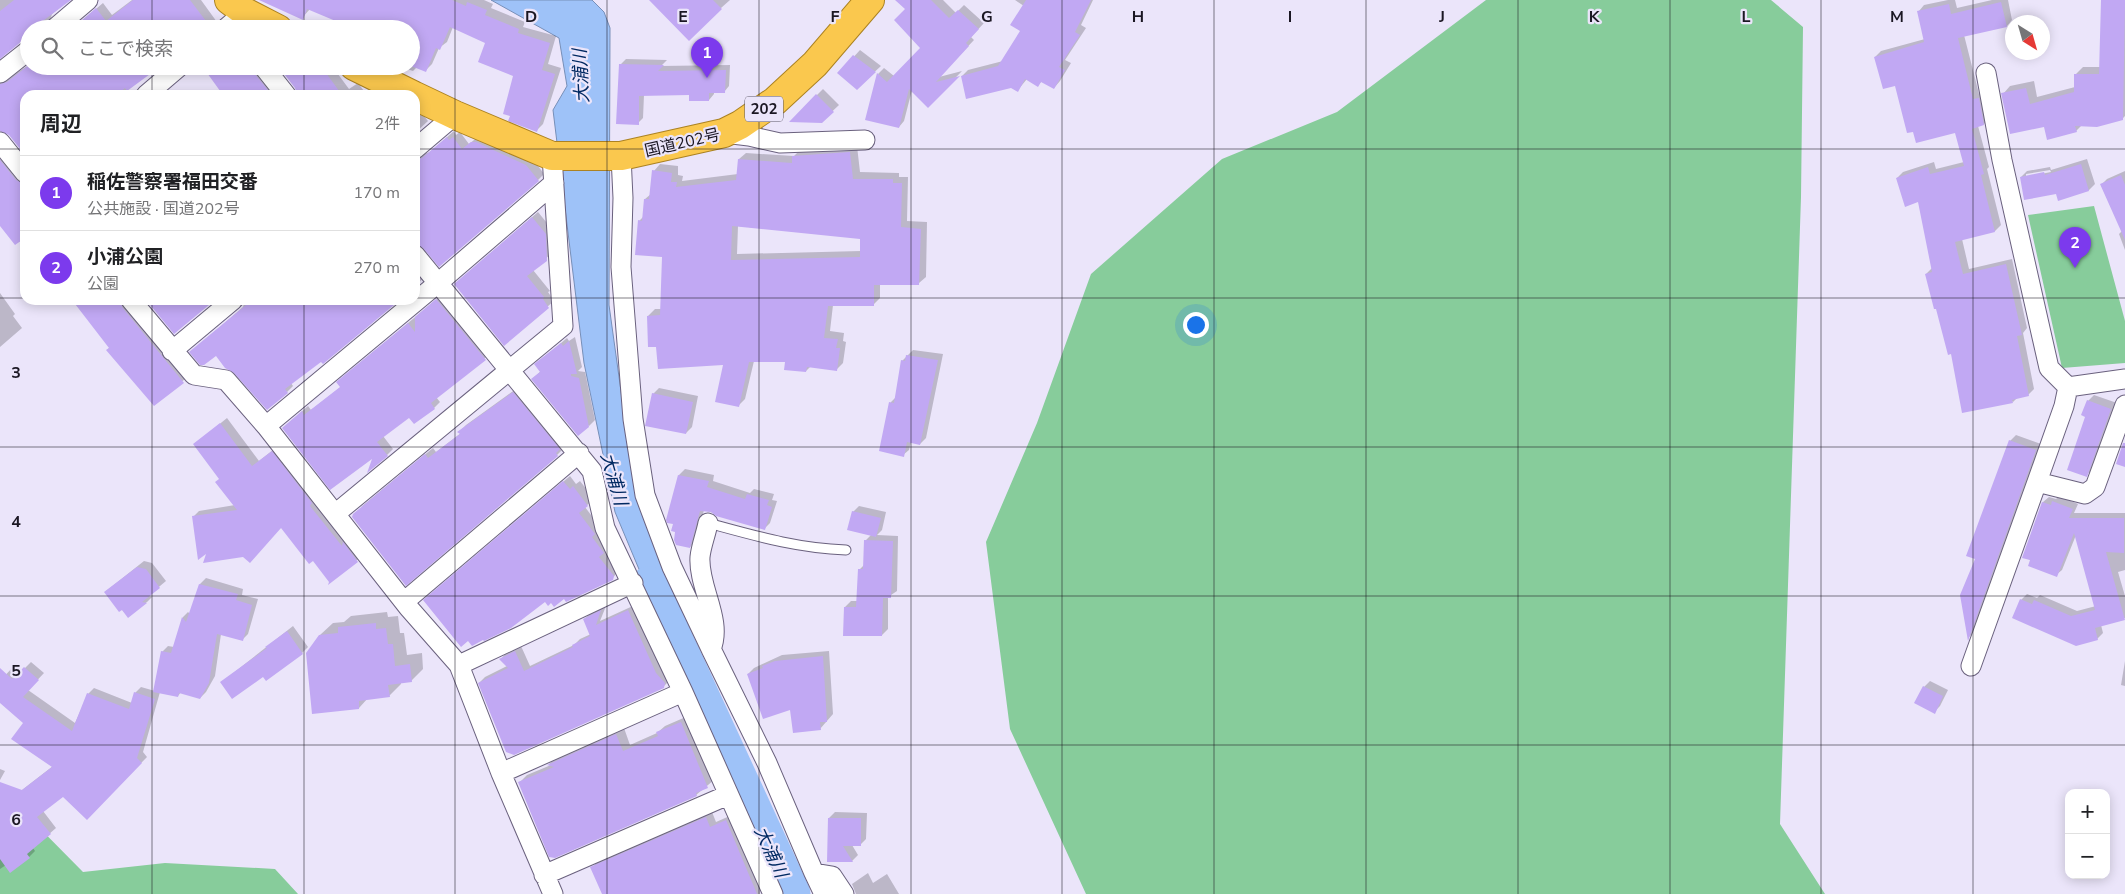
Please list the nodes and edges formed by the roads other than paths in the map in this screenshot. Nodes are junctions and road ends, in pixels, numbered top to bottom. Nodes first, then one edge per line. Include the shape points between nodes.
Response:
1 (88, 0) edge
2 (870, 0) edge
3 (65, 20) edge
4 (20, 57) edge
5 (1986, 73) dead end
6 (0, 74) edge
7 (169, 75) edge
8 (270, 75) edge
9 (373, 75) edge
10 (152, 90) edge
11 (282, 90) edge
12 (404, 90) edge
13 (420, 98) edge
14 (455, 115) junction
15 (724, 133) junction
16 (865, 140) dead end
17 (0, 142) edge
18 (420, 145) edge
19 (558, 156) junction
20 (621, 156) junction
21 (20, 167) edge
22 (554, 183) junction
23 (420, 261) edge
24 (438, 283) junction
25 (420, 298) edge
26 (134, 305) edge
27 (228, 305) edge
28 (412, 305) edge
29 (172, 351) junction
30 (509, 369) junction
31 (2125, 379) edge
32 (2068, 387) junction
33 (2125, 405) edge
34 (266, 426) junction
35 (579, 453) junction
36 (2037, 482) junction
37 (335, 514) junction
38 (708, 523) joint
39 (846, 550) dead end
40 (700, 558) junction
41 (672, 568) junction
42 (633, 584) junction
43 (405, 602) junction
44 (710, 649) junction
45 (459, 665) junction
46 (1970, 666) dead end
47 (683, 692) junction
48 (501, 773) junction
49 (728, 795) junction
50 (814, 873) junction
51 (544, 875) junction
52 (553, 894) edge
53 (773, 894) edge
54 (824, 894) edge
55 (844, 894) edge

1 - 3 street
2 - 15 highway, 国道202号 / 202 via 815,64 775,101
4 - 6 street
5 - 32 street via 2006,179 2049,368
7 - 10 street
8 - 11 street
9 - 12 highway, 202
13 - 14 highway, 202
14 - 18 street
14 - 19 highway, 202
15 - 16 street via 780,144
15 - 20 highway, 国道202号 / 202
17 - 21 street
19 - 20 highway, 202
19 - 22 street
20 - 41 street via 621,267 632,419 645,495
22 - 24 street
22 - 30 street via 563,326
23 - 24 street
24 - 25 street
24 - 30 street
26 - 29 street
27 - 29 street
28 - 34 street
29 - 34 street via 194,374 226,380
30 - 35 street
30 - 37 street
31 - 32 street
32 - 36 street
33 - 36 street via 2095,487 2085,494
34 - 37 street
35 - 42 street via 592,471 604,528
35 - 43 street
36 - 46 street
37 - 43 street
38 - 39 lane via 781,543 813,549
38 - 40 street
40 - 41 street
40 - 44 street via 712,617 714,642
41 - 44 street
42 - 45 street
42 - 47 street
43 - 45 street
44 - 50 street via 767,763
45 - 48 street
47 - 48 street
47 - 49 street
48 - 51 street
49 - 51 street
49 - 53 street
50 - 54 street
50 - 55 street via 832,876
51 - 52 street

